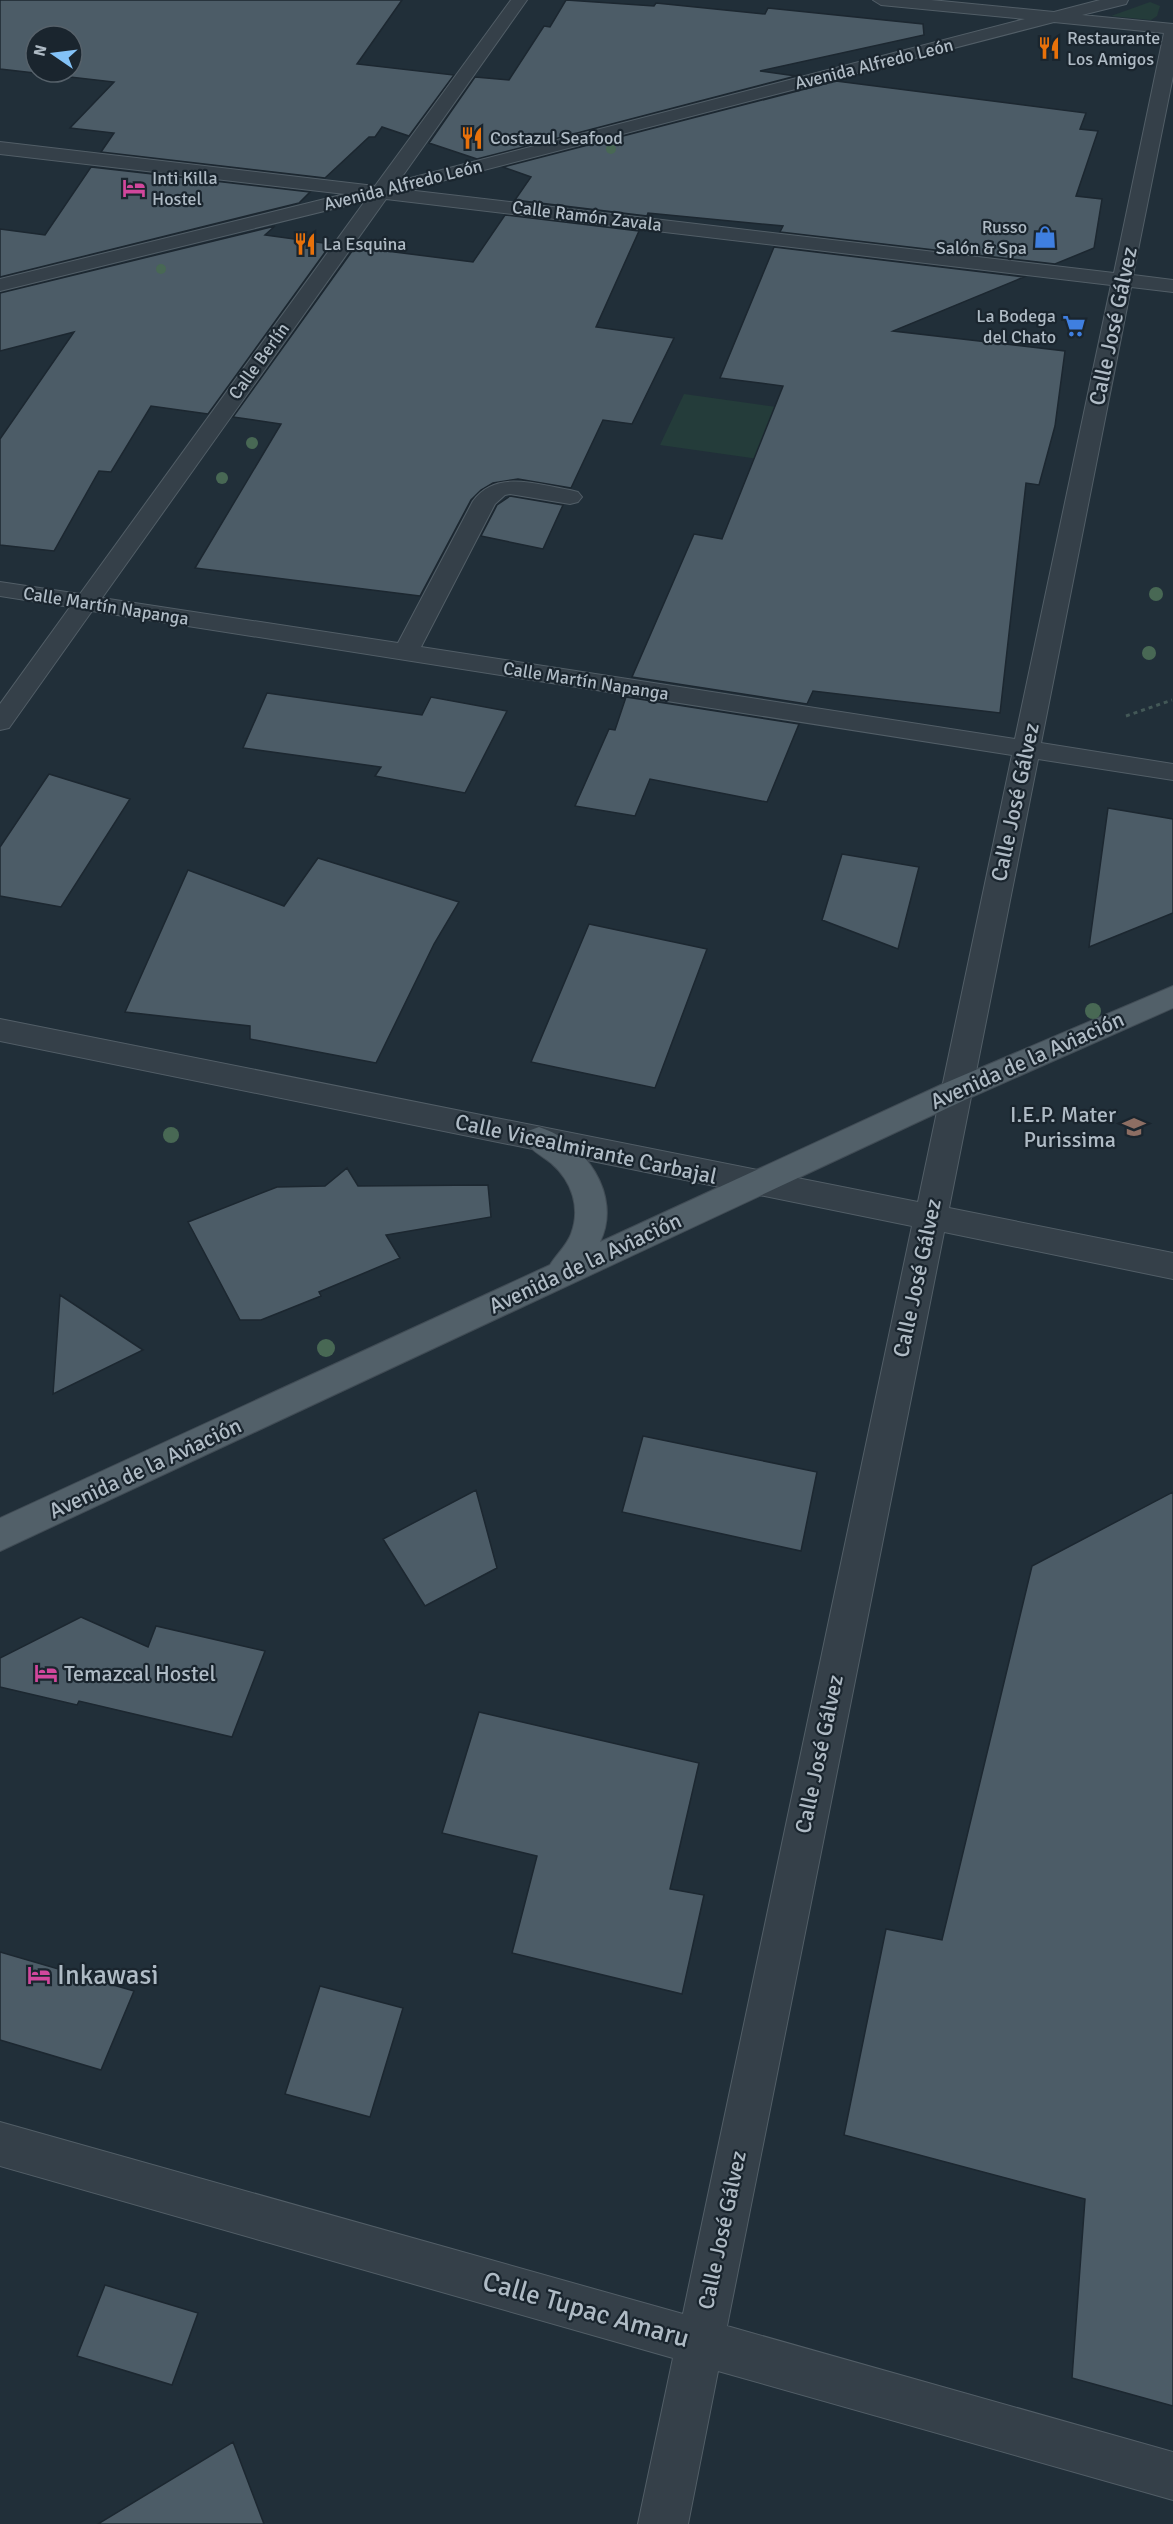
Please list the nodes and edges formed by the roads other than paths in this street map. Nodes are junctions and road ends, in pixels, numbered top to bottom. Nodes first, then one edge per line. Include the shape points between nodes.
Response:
1 (519, 0) edge
2 (881, 0) edge
3 (1120, 0) edge
4 (1002, 12) junction
5 (1056, 17) junction
6 (1017, 27) junction
7 (1173, 31) edge
8 (0, 148) edge
9 (381, 191) junction
10 (1123, 280) junction
11 (0, 285) edge
12 (1173, 286) edge
13 (570, 497) dead end
14 (0, 589) edge
15 (86, 602) junction
16 (405, 653) junction
17 (0, 722) edge
18 (1026, 749) junction
19 (1173, 772) edge
20 (1173, 996) edge
21 (0, 1030) edge
22 (956, 1091) junction
23 (539, 1139) junction
24 (756, 1184) junction
25 (929, 1219) junction
26 (1173, 1266) edge
27 (561, 1275) junction
28 (0, 1534) edge
29 (0, 2144) edge
30 (699, 2342) junction
31 (1173, 2476) edge
32 (663, 2524) edge

1 - 9 street, Calle Berlín
2 - 4 street
3 - 5 street, Avenida Alfredo León
4 - 5 street
4 - 6 street via 1018,20
5 - 6 street, Avenida Alfredo León
5 - 7 street
6 - 9 street, Avenida Alfredo León
7 - 10 street, Calle José Gálvez
8 - 9 street, Calle Ramón Zavala
9 - 10 street, Calle Ramón Zavala
9 - 11 street, Avenida Alfredo León
9 - 15 street, Calle Berlín
10 - 12 street, Calle Ramón Zavala
10 - 18 street, Calle José Gálvez
13 - 16 street via 510,487 497,489 485,501
14 - 15 street, Calle Martín Napanga
15 - 16 street, Calle Martín Napanga
15 - 17 street, Calle Berlín
16 - 18 street, Calle Martín Napanga
18 - 19 street, Calle Martín Napanga
18 - 22 street, Calle José Gálvez
20 - 22 main road, Avenida de la Aviación
21 - 23 street, Calle Vicealmirante Carbajal
22 - 24 main road, Avenida de la Aviación
22 - 25 street, Calle José Gálvez
23 - 24 street, Calle Vicealmirante Carbajal
23 - 27 main road via 576,1167 592,1206 587,1234
24 - 25 street, Calle Vicealmirante Carbajal
24 - 27 main road, Avenida de la Aviación
25 - 26 street, Calle Vicealmirante Carbajal
25 - 30 street, Calle José Gálvez
27 - 28 main road, Avenida de la Aviación
29 - 30 street, Calle Tupac Amaru
30 - 31 street, Calle Tupac Amaru
30 - 32 street, Calle José Gálvez

